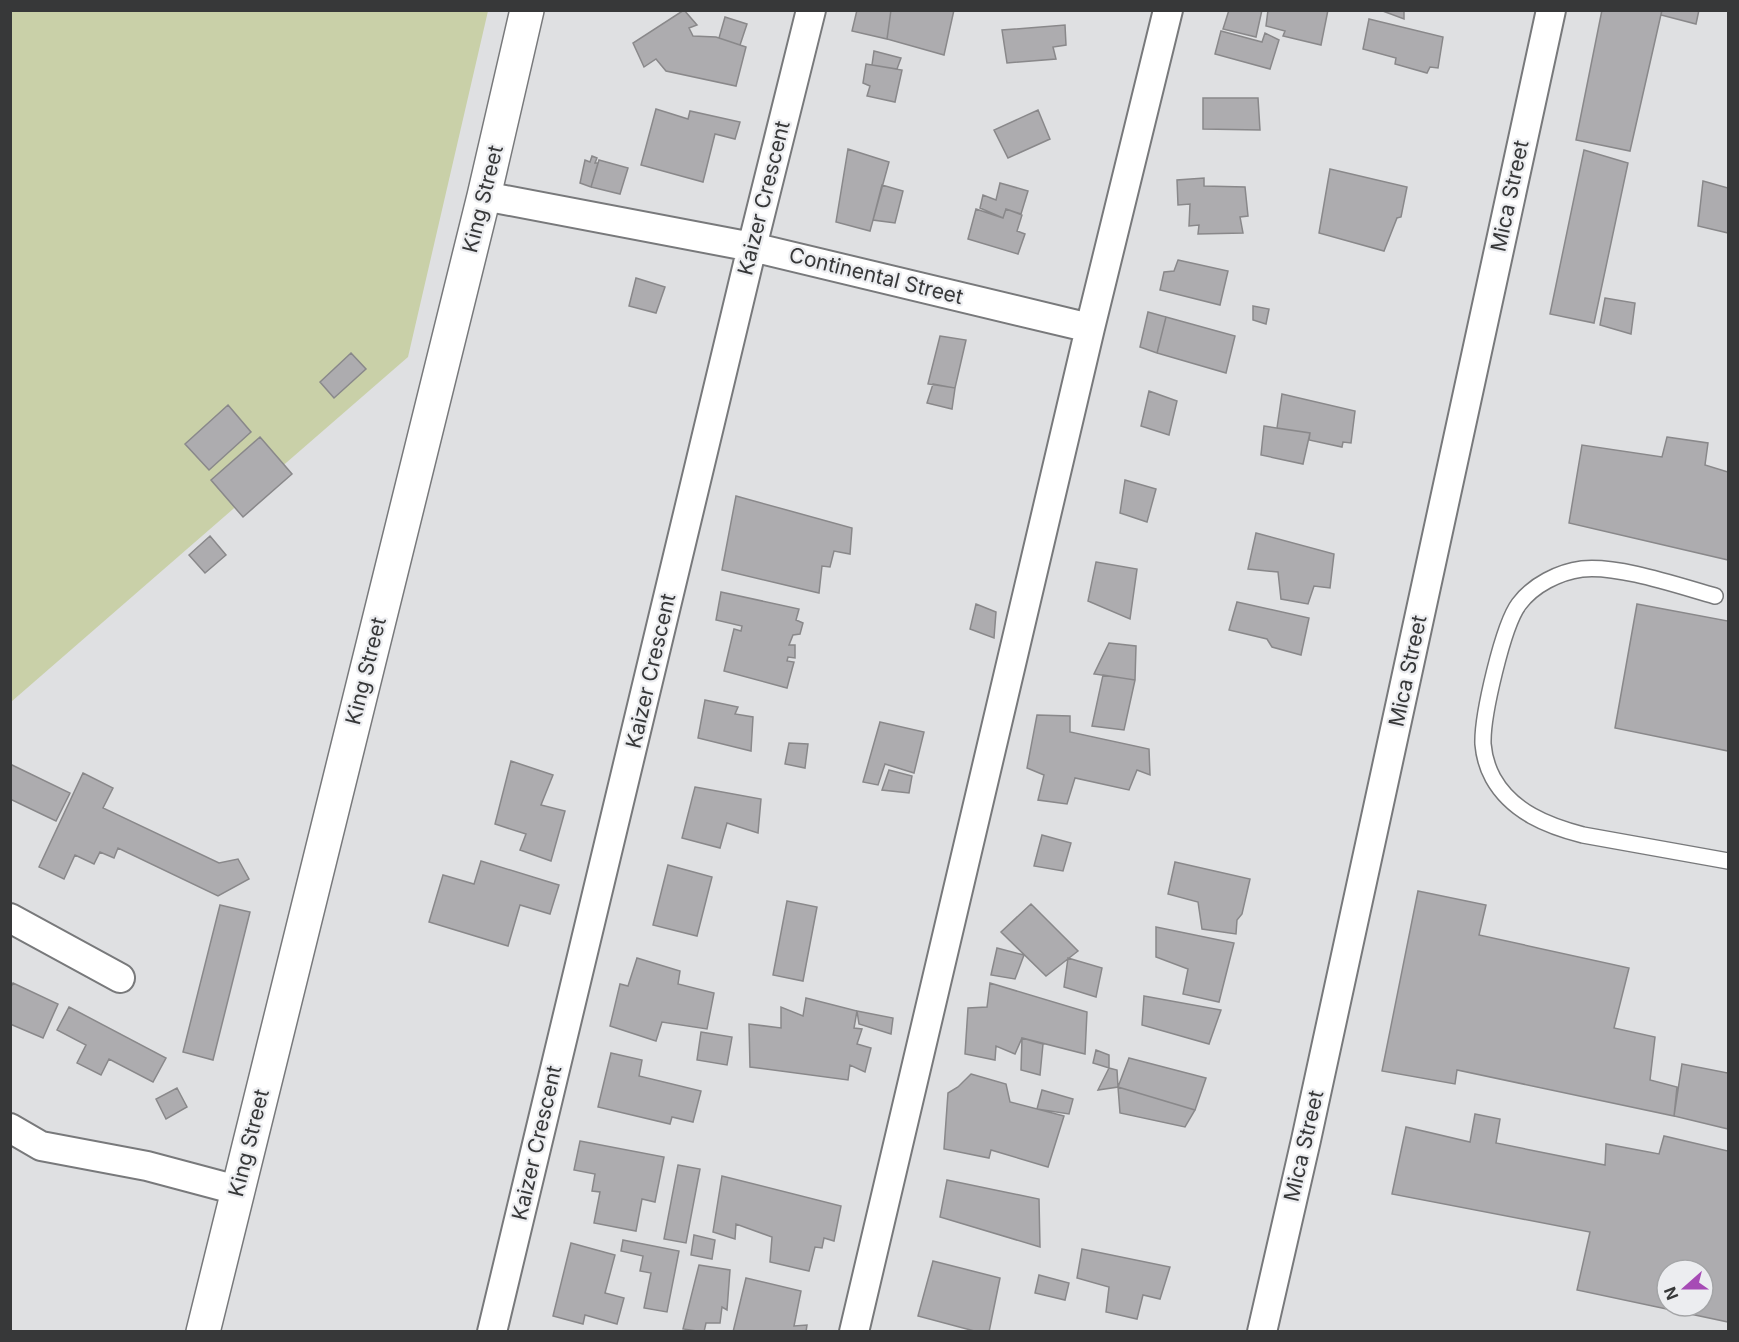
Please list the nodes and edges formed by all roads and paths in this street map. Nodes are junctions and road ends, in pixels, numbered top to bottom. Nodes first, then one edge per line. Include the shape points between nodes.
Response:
1 (527, 10) edge
2 (811, 10) edge
3 (1168, 10) edge
4 (1551, 10) edge
5 (484, 196) junction
6 (752, 247) junction
7 (1090, 328) junction
8 (1715, 596) dead end
9 (1728, 861) edge
10 (10, 918) edge
11 (120, 978) dead end
12 (10, 1128) edge
13 (41, 1146) junction
14 (10, 1153) edge
15 (237, 1190) junction
16 (203, 1332) edge
17 (492, 1332) edge
18 (854, 1332) edge
19 (1262, 1332) edge

1 - 5 street, King Street
2 - 6 street, Kaizer Crescent
3 - 7 street
4 - 19 street, Mica Street
5 - 6 street, Continental Street
5 - 15 street, King Street
6 - 7 street, Continental Street
6 - 17 street, Kaizer Crescent
7 - 18 street
8 - 9 lane via 1606,569 1582,569 1545,582 1520,602 1508,625 1483,741 1484,756 1494,779 1515,805 1530,816 1583,835
10 - 11 street
12 - 13 street
13 - 14 street
13 - 15 street via 147,1166
15 - 16 street, King Street

